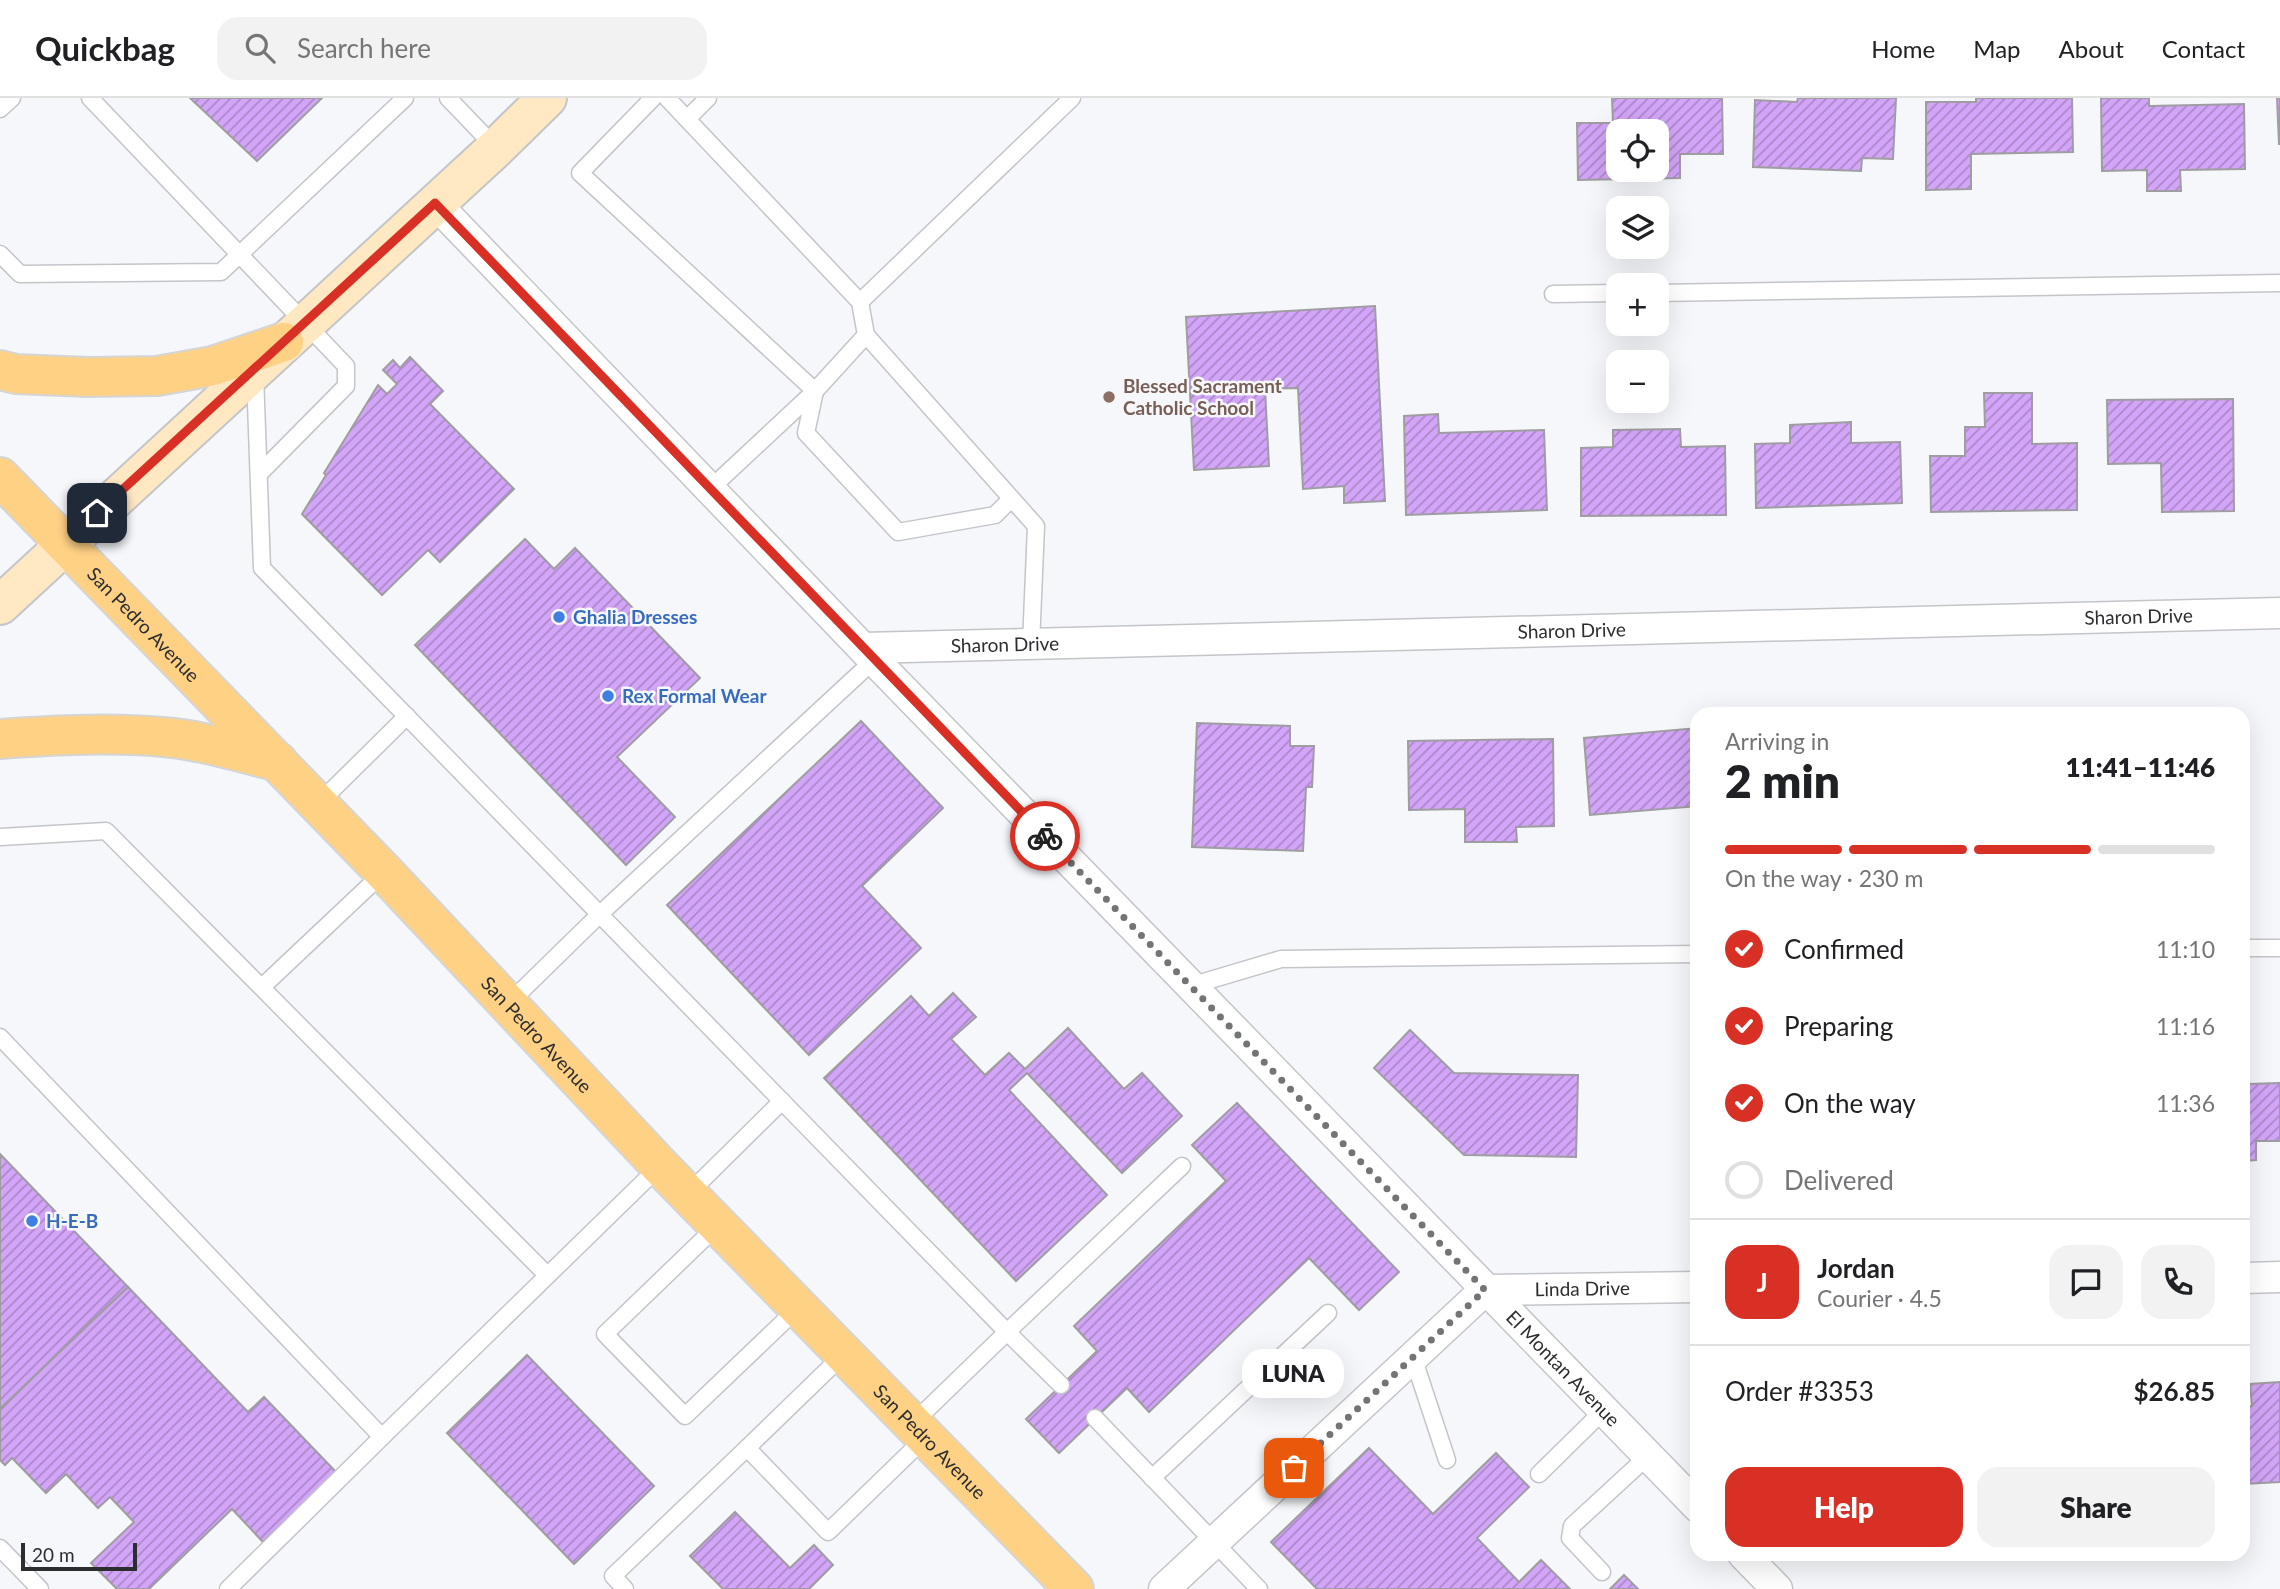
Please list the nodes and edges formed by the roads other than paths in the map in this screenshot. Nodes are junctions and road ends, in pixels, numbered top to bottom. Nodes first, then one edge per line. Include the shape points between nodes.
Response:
1 (12, 98) edge
2 (90, 98) edge
3 (405, 98) edge
4 (447, 98) edge
5 (547, 98) edge
6 (653, 98) edge
7 (667, 98) edge
8 (708, 98) edge
9 (1072, 98) edge
10 (0, 109) edge
11 (687, 119) junction
12 (496, 148) junction
13 (435, 203) junction
14 (0, 254) edge
15 (240, 254) junction
16 (2280, 283) edge
17 (1606, 293) edge
18 (1669, 293) edge
19 (1553, 294) dead end
20 (860, 302) junction
21 (294, 332) junction
22 (866, 335) junction
23 (255, 369) junction
24 (0, 370) edge
25 (816, 391) junction
26 (259, 474) junction
27 (0, 477) edge
28 (710, 489) junction
29 (1011, 499) junction
30 (65, 543) junction
31 (0, 606) edge
32 (2280, 613) edge
33 (1031, 644) junction
34 (868, 654) junction
35 (407, 716) junction
36 (0, 739) edge
37 (278, 762) junction
38 (318, 804) junction
39 (0, 837) edge
40 (384, 872) junction
41 (600, 914) junction
42 (2250, 948) edge
43 (2280, 948) edge
44 (1690, 954) edge
45 (1190, 986) junction
46 (262, 987) junction
47 (508, 1004) junction
48 (0, 1037) edge
49 (782, 1101) junction
50 (660, 1166) junction
51 (1182, 1166) dead end
52 (688, 1194) junction
53 (718, 1225) junction
54 (548, 1275) junction
55 (2280, 1277) edge
56 (2250, 1278) edge
57 (1690, 1287) edge
58 (1485, 1290) junction
59 (799, 1308) junction
60 (1328, 1314) dead end
61 (1007, 1332) junction
62 (844, 1354) junction
63 (1413, 1357) junction
64 (1061, 1385) dead end
65 (1603, 1411) junction
66 (1095, 1418) dead end
67 (919, 1431) junction
68 (382, 1437) junction
69 (747, 1448) junction
70 (1648, 1456) junction
71 (1447, 1460) dead end
72 (1539, 1474) dead end
73 (1152, 1478) junction
74 (1690, 1499) edge
75 (1215, 1542) junction
76 (0, 1548) edge
77 (1750, 1561) edge
78 (1602, 1572) dead end
79 (40, 1589) edge
80 (228, 1589) edge
81 (625, 1589) edge
82 (1074, 1589) edge
83 (1164, 1589) edge
84 (1259, 1589) edge
85 (1777, 1589) edge

1 - 10 lane
2 - 15 lane
3 - 15 lane
4 - 12 lane
5 - 12 street
6 - 25 lane via 580,173
7 - 11 lane
8 - 11 lane
9 - 20 lane
11 - 20 lane
12 - 13 street
13 - 21 street
13 - 28 street, El Montan Avenue
14 - 15 lane via 20,274 221,272
15 - 21 lane
16 - 18 lane
17 - 19 lane
20 - 22 lane
21 - 23 street
21 - 24 main road via 213,366 157,376 88,377
21 - 26 lane via 346,366 346,386
22 - 25 lane
22 - 29 lane
23 - 26 lane
23 - 30 street
25 - 28 lane
25 - 29 lane via 806,433 898,531 995,515
26 - 35 lane via 262,568
27 - 30 main road, San Pedro Avenue
28 - 34 street, El Montan Avenue
29 - 33 lane via 1036,526
30 - 31 street
30 - 37 main road, San Pedro Avenue
32 - 33 street, Sharon Drive
33 - 34 street, Sharon Drive
34 - 41 lane
34 - 45 street, El Montan Avenue
35 - 38 lane
35 - 41 lane
36 - 37 main road via 172,738
37 - 38 main road, San Pedro Avenue
38 - 40 main road, San Pedro Avenue
39 - 46 lane via 106,831
40 - 46 lane
40 - 47 main road, San Pedro Avenue
41 - 47 lane
41 - 49 lane
42 - 43 lane
44 - 45 lane via 1281,958
45 - 58 street, El Montan Avenue
46 - 54 lane
47 - 50 main road, San Pedro Avenue
48 - 68 lane
49 - 52 lane
49 - 61 lane
50 - 52 main road, San Pedro Avenue
50 - 54 lane
51 - 61 lane
52 - 53 main road, San Pedro Avenue
53 - 59 main road, San Pedro Avenue
53 - 59 lane via 605,1334 685,1416
54 - 68 lane
55 - 56 street
57 - 58 street, Linda Drive
58 - 63 street
58 - 65 street, El Montan Avenue
59 - 62 main road, San Pedro Avenue
60 - 73 lane
61 - 64 lane
61 - 67 lane
62 - 67 main road, San Pedro Avenue
62 - 69 lane
63 - 71 lane
63 - 75 street
65 - 70 street, El Montan Avenue
65 - 72 lane
66 - 73 lane
67 - 69 lane via 828,1532
67 - 82 main road, San Pedro Avenue
68 - 80 lane
69 - 81 lane via 613,1576
70 - 74 street, El Montan Avenue
70 - 78 lane via 1573,1526 1570,1538
73 - 75 lane
75 - 83 street
75 - 84 lane
76 - 79 lane
77 - 85 street

